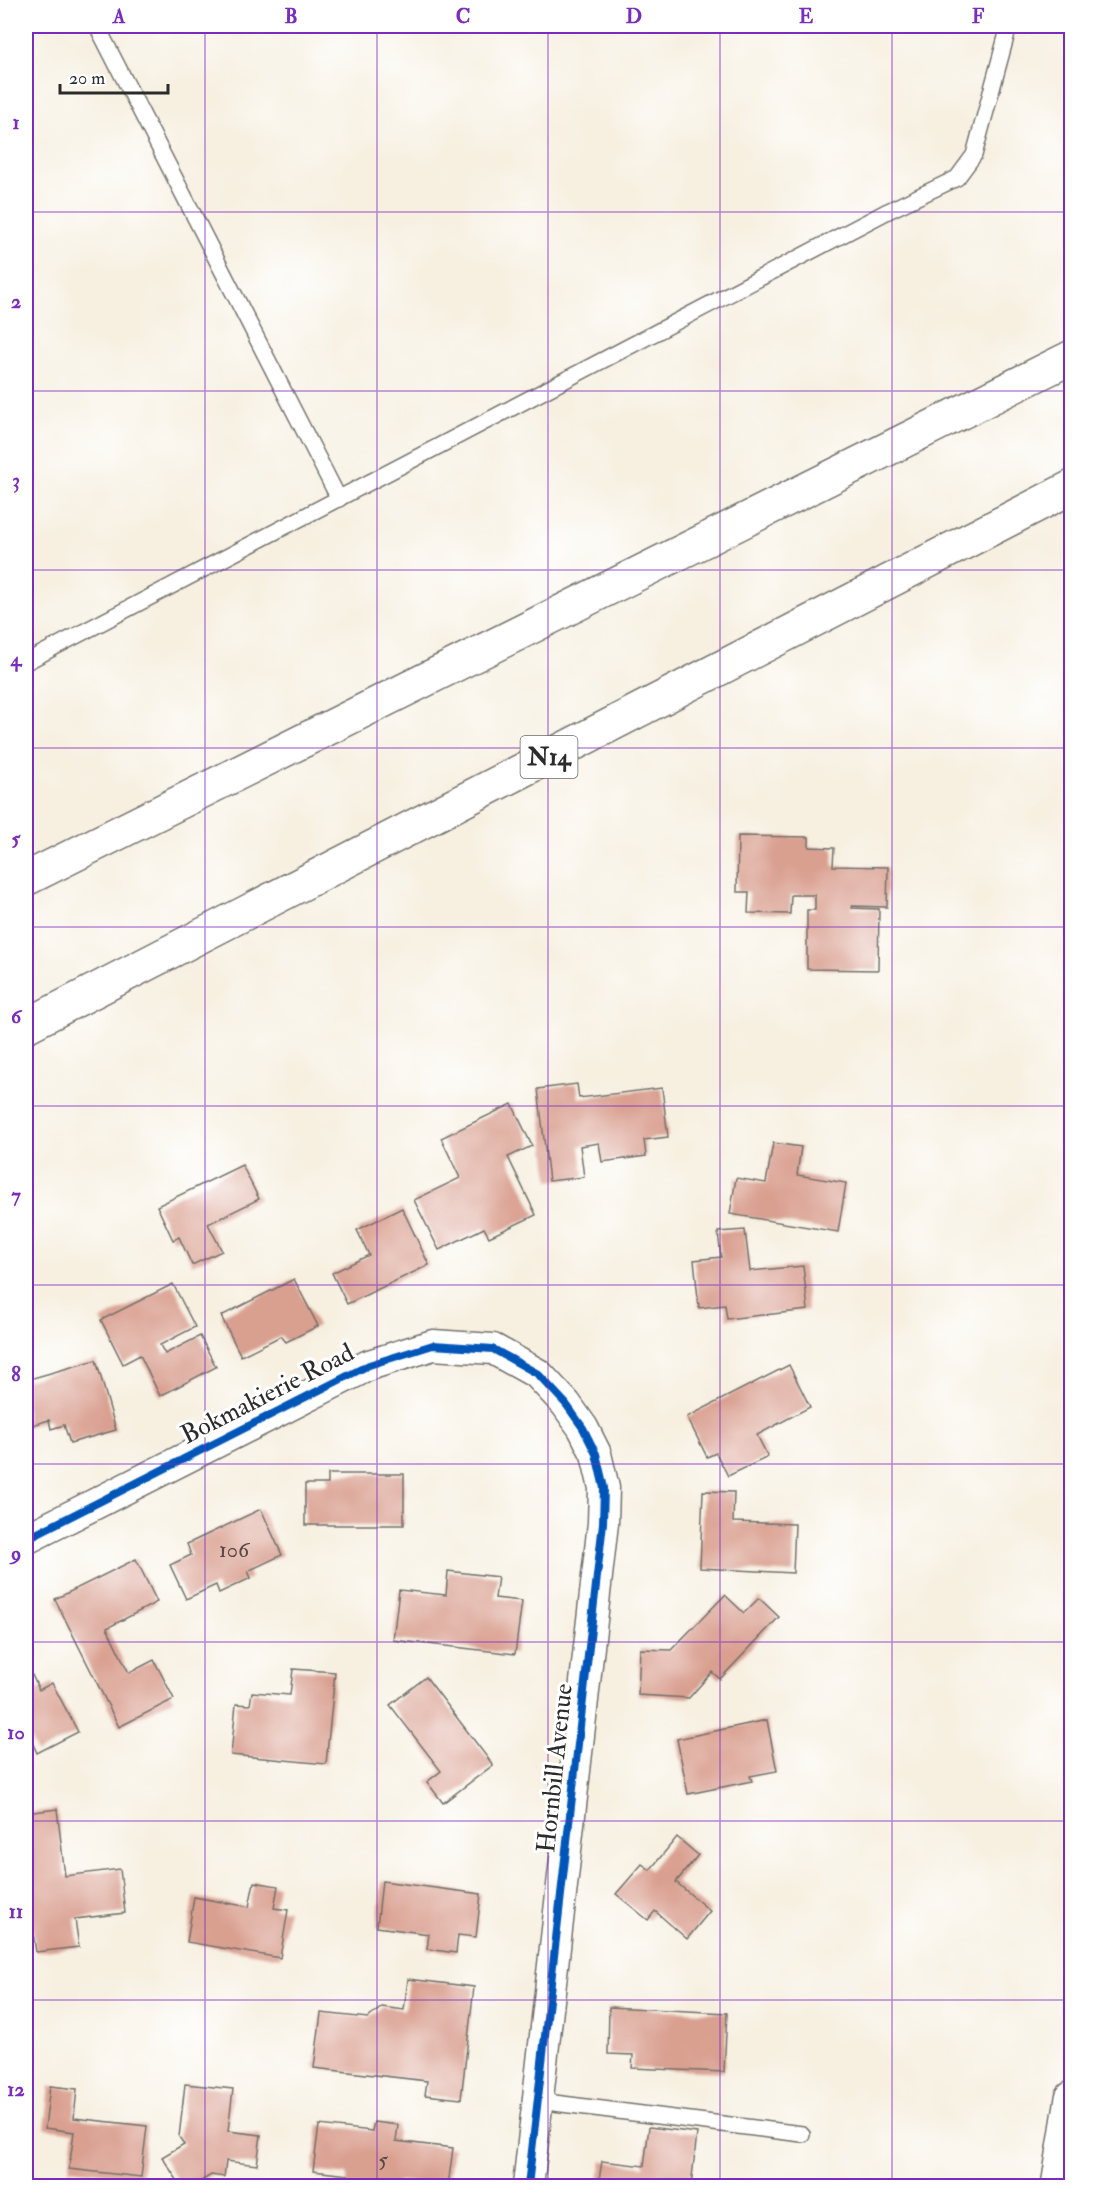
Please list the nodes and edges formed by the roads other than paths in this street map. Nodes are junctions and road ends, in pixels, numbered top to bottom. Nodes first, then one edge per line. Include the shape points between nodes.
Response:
1 (97, 26) edge
2 (1009, 26) edge
3 (1071, 356) edge
4 (1071, 487) edge
5 (339, 499) junction
6 (26, 662) edge
7 (26, 879) edge
8 (26, 1026) edge
9 (538, 1374) joint
10 (26, 1539) edge
11 (1071, 2098) edge
12 (538, 2101) junction
13 (802, 2134) dead end
14 (528, 2187) edge
15 (1058, 2187) edge

1 - 5 lane
2 - 5 lane via 974,155 957,178
3 - 7 main road
4 - 8 main road, N14
5 - 6 lane
9 - 10 street, Bokmakierie Road via 493,1349 433,1345 369,1365
9 - 12 street, Hornbill Avenue via 583,1428 596,1454 604,1488
11 - 15 main road
12 - 13 lane
12 - 14 street, Hornbill Avenue

